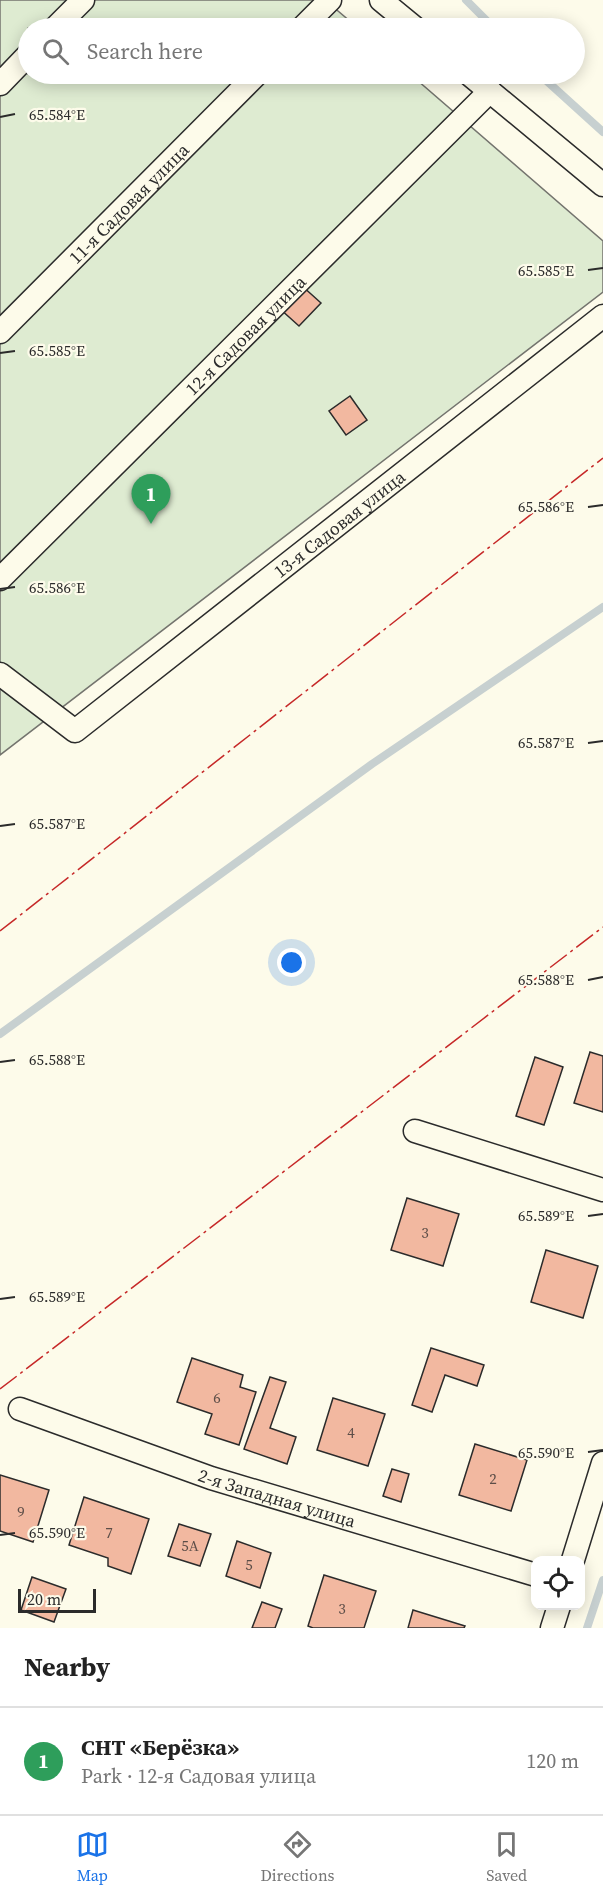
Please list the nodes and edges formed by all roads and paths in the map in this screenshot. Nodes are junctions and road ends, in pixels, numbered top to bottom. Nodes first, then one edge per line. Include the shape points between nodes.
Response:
1 (83, 0) edge
2 (330, 0) edge
3 (381, 0) edge
4 (65, 18) edge
5 (312, 18) edge
6 (403, 18) edge
7 (18, 65) edge
8 (0, 84) edge
9 (247, 84) edge
10 (482, 84) edge
11 (490, 90) junction
12 (603, 185) edge
13 (603, 316) edge
14 (0, 332) edge
15 (0, 579) edge
16 (0, 674) edge
17 (415, 1131) dead end
18 (603, 1190) edge
19 (20, 1409) dead end
20 (603, 1463) edge
21 (574, 1556) edge
22 (531, 1574) edge
23 (557, 1610) edge
24 (552, 1628) edge

1 - 4 street
2 - 5 street
3 - 6 street
7 - 8 street
9 - 14 street, 11-я Садовая улица
10 - 11 street
11 - 12 street
11 - 15 street, 12-я Садовая улица
13 - 16 street, 13-я Садовая улица via 75,731
17 - 18 street
19 - 22 street, 2-я Западная улица via 212,1478
20 - 21 street
23 - 24 street

